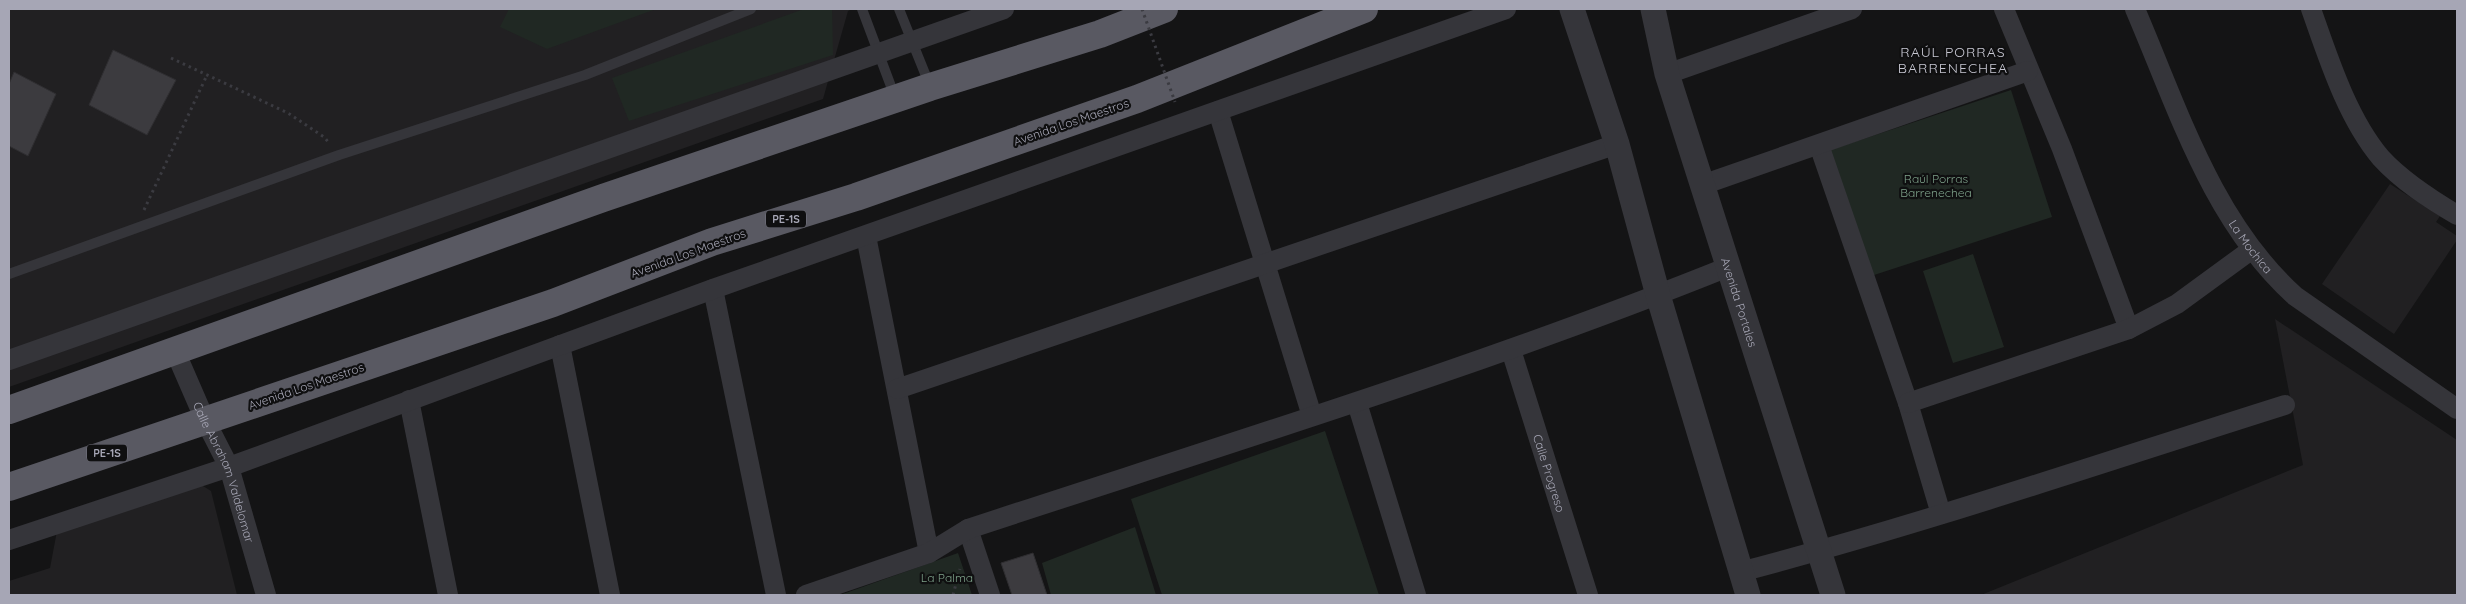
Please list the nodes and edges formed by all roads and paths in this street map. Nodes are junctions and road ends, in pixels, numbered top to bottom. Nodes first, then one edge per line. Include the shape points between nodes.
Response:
1 (751, 9) edge
2 (862, 9) edge
3 (899, 9) edge
4 (1004, 9) edge
5 (1142, 9) edge
6 (1164, 9) edge
7 (1364, 9) edge
8 (1506, 9) edge
9 (1572, 9) edge
10 (1653, 9) edge
11 (1852, 9) edge
12 (2004, 9) edge
13 (2135, 9) edge
14 (2311, 9) edge
15 (912, 42) junction
16 (879, 53) junction
17 (171, 58) dead end
18 (2028, 71) junction
19 (1667, 74) junction
20 (207, 75) junction
21 (930, 86) junction
22 (895, 98) junction
23 (1175, 102) dead end
24 (1218, 111) junction
25 (1617, 144) junction
26 (1819, 145) junction
27 (339, 154) junction
28 (1702, 186) junction
29 (2457, 215) edge
30 (136, 228) junction
31 (866, 236) junction
32 (2252, 250) junction
33 (1266, 263) junction
34 (1728, 267) junction
35 (9, 274) edge
36 (713, 290) junction
37 (1658, 295) junction
38 (2129, 329) junction
39 (560, 344) junction
40 (1511, 350) junction
41 (175, 352) junction
42 (9, 360) edge
43 (898, 389) junction
44 (409, 400) junction
45 (1357, 403) junction
46 (1908, 403) junction
47 (2285, 404) dead end
48 (2457, 409) edge
49 (9, 410) edge
50 (1312, 416) junction
51 (205, 420) junction
52 (230, 466) junction
53 (9, 487) edge
54 (1941, 514) junction
55 (968, 529) junction
56 (9, 540) edge
57 (1819, 551) junction
58 (929, 553) junction
59 (961, 564) dead end
60 (1740, 572) junction
61 (266, 595) edge
62 (448, 595) edge
63 (610, 595) edge
64 (776, 595) edge
65 (806, 595) edge
66 (953, 595) edge
67 (990, 595) edge
68 (1416, 595) edge
69 (1588, 595) edge
70 (1748, 595) edge
71 (1833, 595) edge

1 - 27 lane via 585,75
2 - 16 lane
3 - 15 lane
4 - 15 street
5 - 23 path, bridge
6 - 21 highway via 1100,34
7 - 51 highway, Avenida Los Maestros / PE-1S via 1137,99 712,242 553,303
8 - 24 street
9 - 25 street
10 - 19 street, Avenida Portales
11 - 19 street
12 - 18 street
13 - 32 street, La Mochica via 2202,166
14 - 29 street via 2348,105 2369,142 2395,172
15 - 16 street
15 - 21 lane
16 - 22 lane
16 - 42 street
17 - 20 path
18 - 26 street
18 - 38 street via 2062,149
19 - 28 street, Avenida Portales
20 - 27 path via 288,113 324,137
20 - 30 path
21 - 22 highway
22 - 41 highway via 594,201
24 - 31 street
24 - 33 street
25 - 33 street
25 - 37 street
26 - 28 street
26 - 46 street
27 - 30 lane
28 - 34 street, Avenida Portales
30 - 35 lane
31 - 36 street
31 - 43 street
32 - 38 street via 2177,304
32 - 48 street, La Mochica via 2295,296
33 - 43 street
33 - 50 street
34 - 37 street
34 - 57 street, Avenida Portales
36 - 39 street
36 - 64 street
37 - 40 street
37 - 60 street
38 - 46 street
39 - 44 street
39 - 63 street
40 - 45 street
40 - 69 street, Calle Progreso
41 - 49 highway
41 - 51 street, Calle Abraham Valdelomar
43 - 58 street
44 - 52 street
44 - 62 street
45 - 50 street
45 - 68 street
46 - 54 street
47 - 54 street
50 - 55 street
51 - 52 street, Calle Abraham Valdelomar
51 - 53 highway, Avenida Los Maestros / PE-1S
52 - 56 street
52 - 61 street, Calle Abraham Valdelomar
54 - 57 street
55 - 58 street
55 - 67 street
57 - 60 street
57 - 71 street, Avenida Portales
58 - 65 street
59 - 66 path
60 - 70 street

